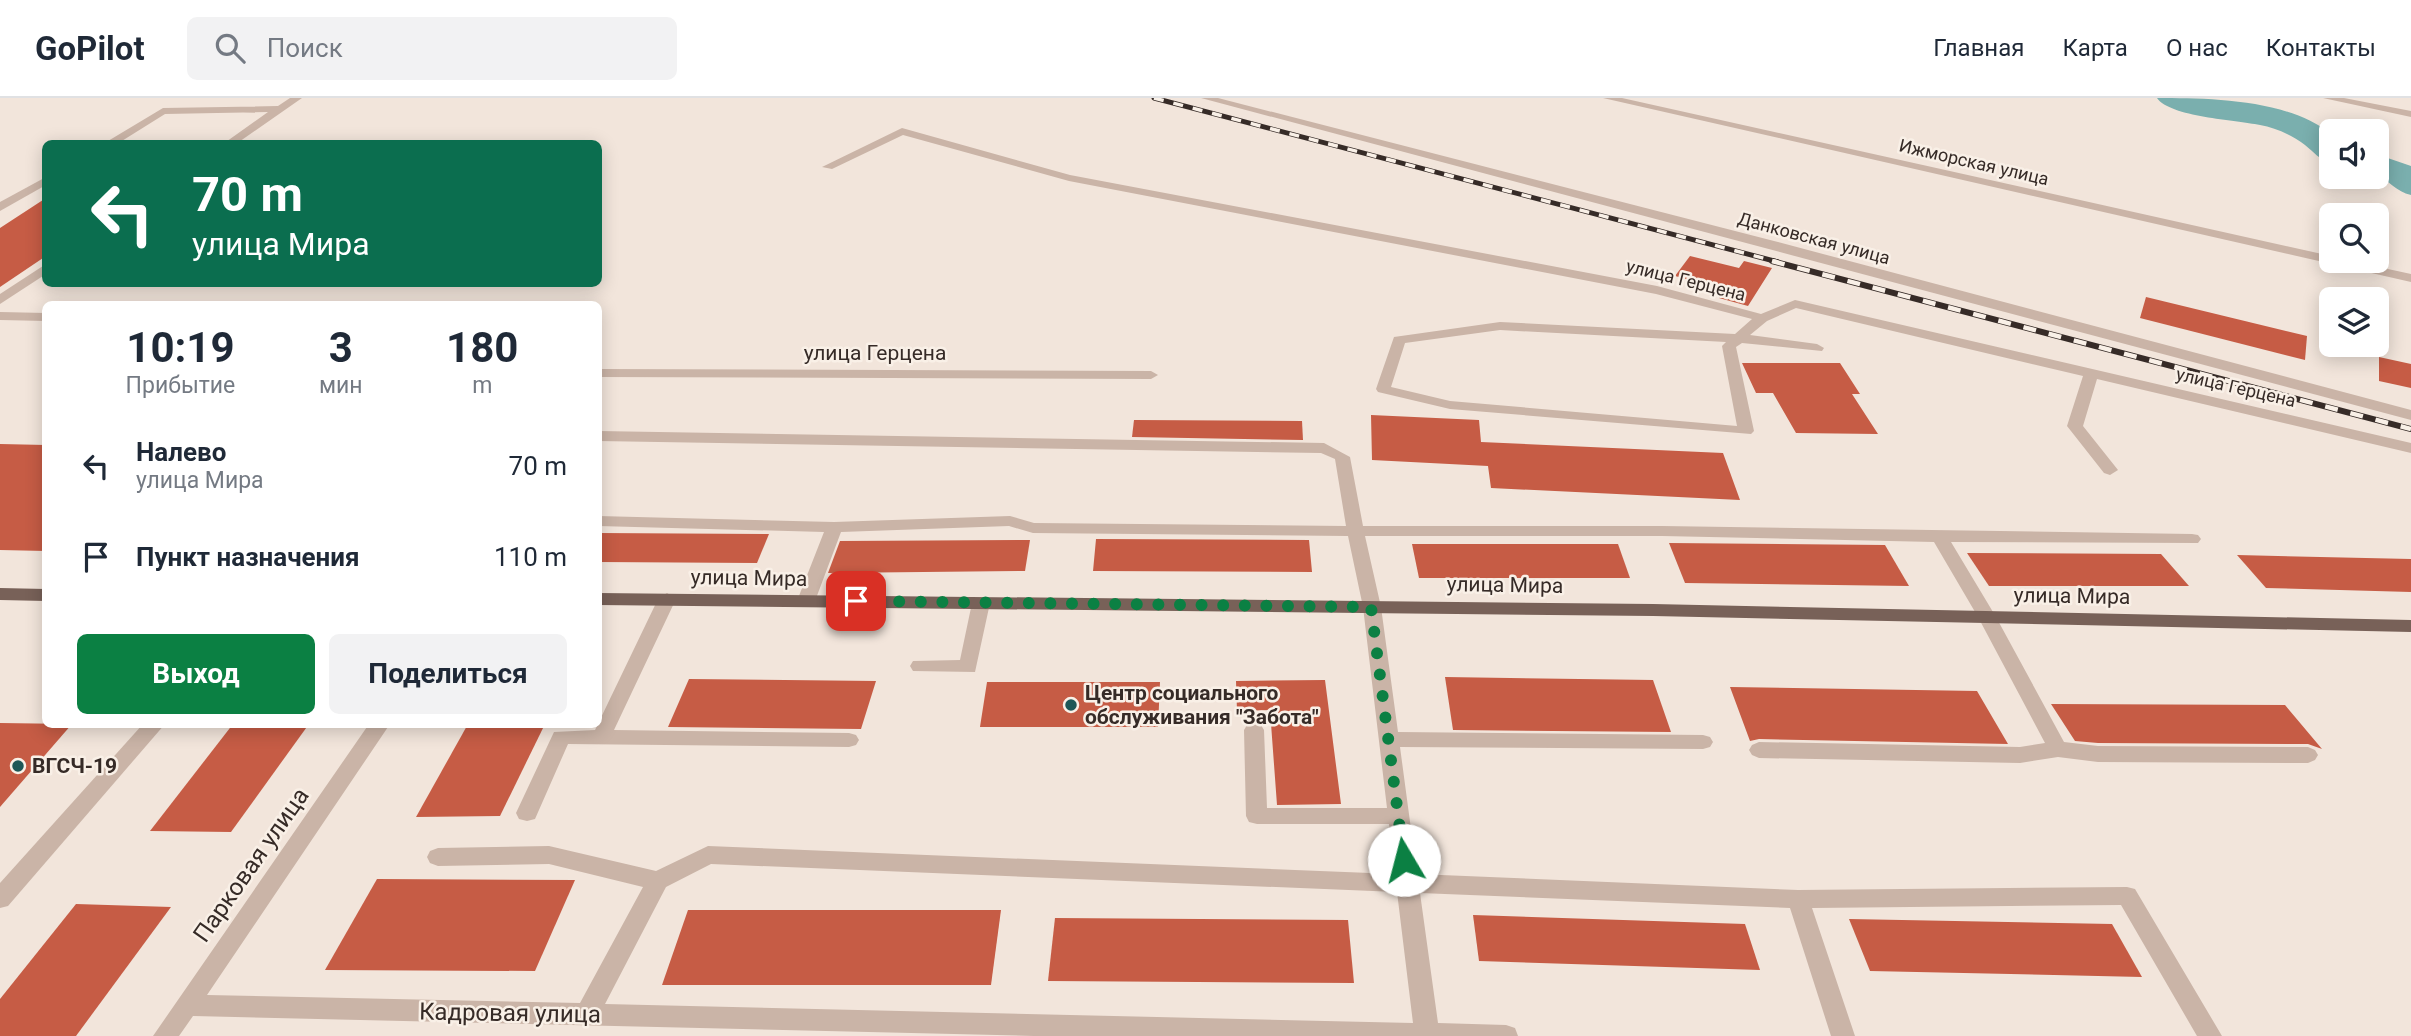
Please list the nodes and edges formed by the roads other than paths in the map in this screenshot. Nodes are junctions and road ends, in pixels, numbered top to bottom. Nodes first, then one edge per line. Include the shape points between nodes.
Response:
1 (297, 98) edge
2 (1206, 98) edge
3 (1608, 98) edge
4 (2328, 98) edge
5 (280, 109) junction
6 (2411, 114) edge
7 (115, 140) edge
8 (234, 140) edge
9 (828, 167) dead end
10 (42, 182) edge
11 (0, 207) edge
12 (2319, 257) edge
13 (42, 271) edge
14 (2389, 273) edge
15 (2411, 278) edge
16 (0, 300) edge
17 (0, 316) edge
18 (42, 317) edge
19 (1762, 318) junction
20 (1739, 338) junction
21 (1817, 348) dead end
22 (602, 373) edge
23 (2091, 373) junction
24 (1152, 375) dead end
25 (2411, 415) edge
26 (602, 436) edge
27 (2411, 448) edge
28 (2110, 470) dead end
29 (602, 521) edge
30 (834, 527) junction
31 (1355, 531) junction
32 (1939, 537) junction
33 (2192, 539) dead end
34 (0, 594) edge
35 (42, 595) edge
36 (602, 599) edge
37 (667, 599) junction
38 (806, 601) junction
39 (981, 603) junction
40 (1371, 607) junction
41 (1987, 617) junction
42 (2411, 626) edge
43 (920, 666) dead end
44 (151, 728) edge
45 (377, 728) edge
46 (1254, 730) dead end
47 (601, 737) junction
48 (1389, 739) junction
49 (849, 740) dead end
50 (1703, 742) dead end
51 (2058, 749) junction
52 (1759, 750) dead end
53 (2308, 755) dead end
54 (527, 813) dead end
55 (1399, 816) junction
56 (438, 857) dead end
57 (658, 881) junction
58 (1407, 882) junction
59 (0, 899) edge
60 (1798, 899) junction
61 (186, 1006) junction
62 (586, 1015) junction
63 (998, 1030) edge
64 (1427, 1035) edge
65 (165, 1036) edge
66 (1506, 1036) edge
67 (1843, 1036) edge
68 (2210, 1036) edge

1 - 5 street
2 - 25 street, Данковская улица
3 - 12 street, Ижморская улица
4 - 6 street
5 - 7 street via 163,111
5 - 8 street
9 - 19 street, улица Герцена via 902,131 1069,178 1657,290
10 - 11 street
13 - 16 street
14 - 15 street, Ижморская улица
17 - 18 street
19 - 20 street
19 - 23 street, улица Герцена via 1795,304
20 - 20 street via 1730,346 1746,431 1450,405 1383,389 1399,340 1500,326
20 - 21 street
22 - 24 street, улица Герцена
23 - 27 street, улица Герцена
23 - 28 street via 2075,426
26 - 31 street via 1324,448 1342,457
29 - 30 street
30 - 31 street via 1010,522 1033,528
30 - 38 street
31 - 32 street
31 - 40 street
32 - 33 street
32 - 41 street
34 - 35 main road
36 - 37 main road, улица Мира
37 - 38 main road, улица Мира
37 - 47 street
38 - 39 main road, улица Мира
39 - 40 main road, улица Мира
39 - 43 street via 968,667
40 - 41 main road, улица Мира
40 - 48 street
41 - 42 main road, улица Мира
41 - 51 street
44 - 59 street
45 - 61 street, Парковая улица
46 - 55 street via 1257,816
47 - 49 street
47 - 54 street via 561,737
48 - 50 street
48 - 55 street
51 - 52 street via 2020,755
51 - 53 street via 2098,754
55 - 58 street
56 - 57 street via 550,855
57 - 58 street via 708,855
57 - 62 street
58 - 60 street
58 - 64 street
60 - 67 street
60 - 68 street via 2127,896
61 - 62 street, Кадровая улица
61 - 65 street, Парковая улица
62 - 63 street, Кадровая улица
63 - 64 street, Кадровая улица
64 - 66 street, Кадровая улица

